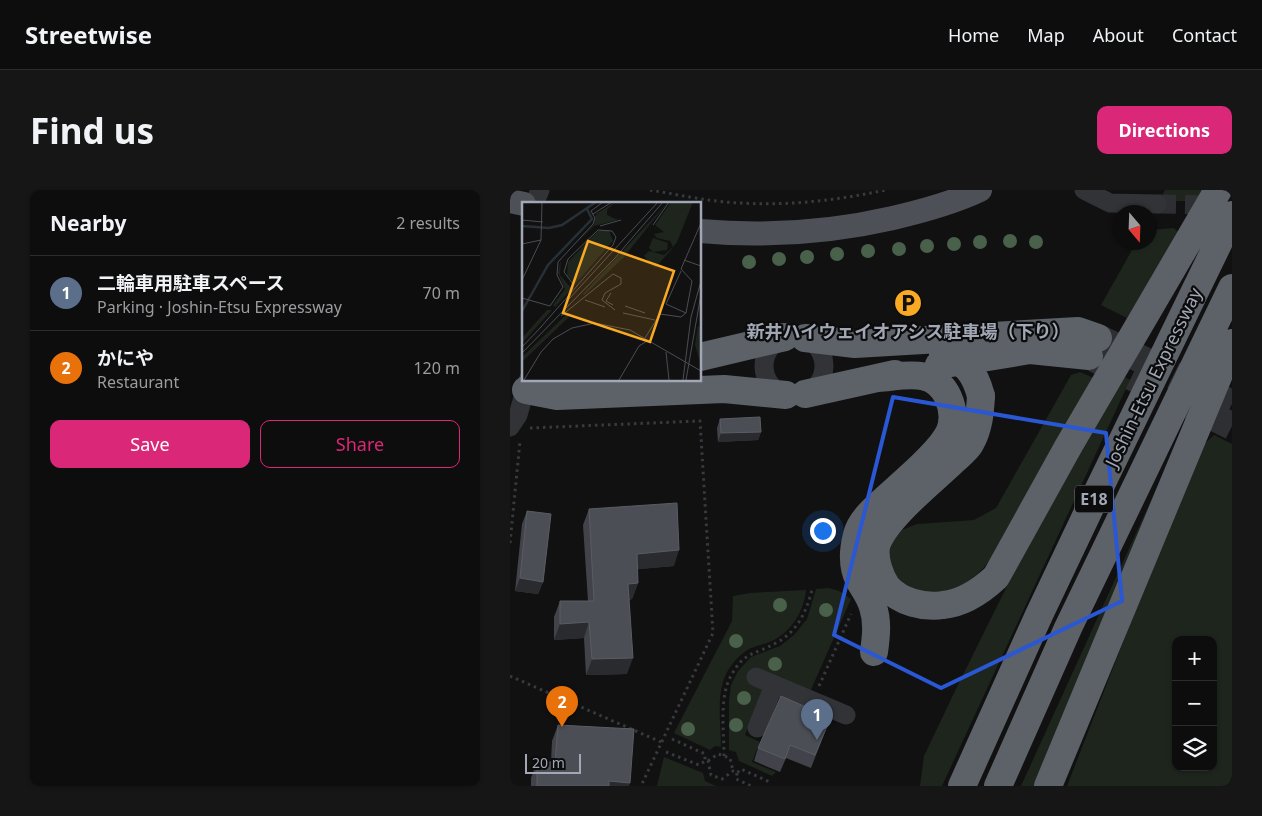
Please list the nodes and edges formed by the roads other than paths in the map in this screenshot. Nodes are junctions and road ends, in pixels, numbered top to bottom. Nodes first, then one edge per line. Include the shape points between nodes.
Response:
1 (540, 190) edge
2 (980, 190) edge
3 (1084, 190) edge
4 (1218, 190) edge
5 (535, 202) edge
6 (1157, 204) tunnel mouth
7 (1232, 215) edge
8 (701, 231) edge
9 (1232, 288) edge
10 (795, 338) junction
11 (1232, 343) edge
12 (855, 344) junction
13 (701, 357) edge
14 (878, 378) junction
15 (527, 385) edge
16 (796, 394) junction
17 (517, 431) edge
18 (874, 652) dead end
19 (756, 678) dead end
20 (774, 685) junction
21 (846, 715) dead end
22 (757, 728) dead end
23 (962, 786) edge
24 (998, 786) edge
25 (1048, 786) edge

1 - 5 street
2 - 8 main road via 920,212 825,231 778,234
3 - 6 street via 1110,203
4 - 12 highway, bridge via 996,577 962,601 944,606 924,606 892,592 882,580 876,548 889,521 970,445 980,422 978,383 956,358
7 - 23 highway, Joshin-Etsu Expressway / E18 via 1097,492
9 - 24 highway, Joshin-Etsu Expressway / E18 via 1068,628
10 - 12 highway
10 - 13 highway
10 - 16 street via 814,343 824,361 821,381 814,389
10 - 16 street via 777,342 770,348 764,366 770,384 777,391
11 - 25 highway
12 - 14 highway via 1078,331 1093,347 1030,350
14 - 16 highway
14 - 18 highway via 919,375 934,380 949,399 952,420 950,431 939,447 869,514 857,533 854,566 874,608 877,626
15 - 16 highway via 557,396 724,389
15 - 17 street
19 - 20 street
20 - 21 street
20 - 22 street

